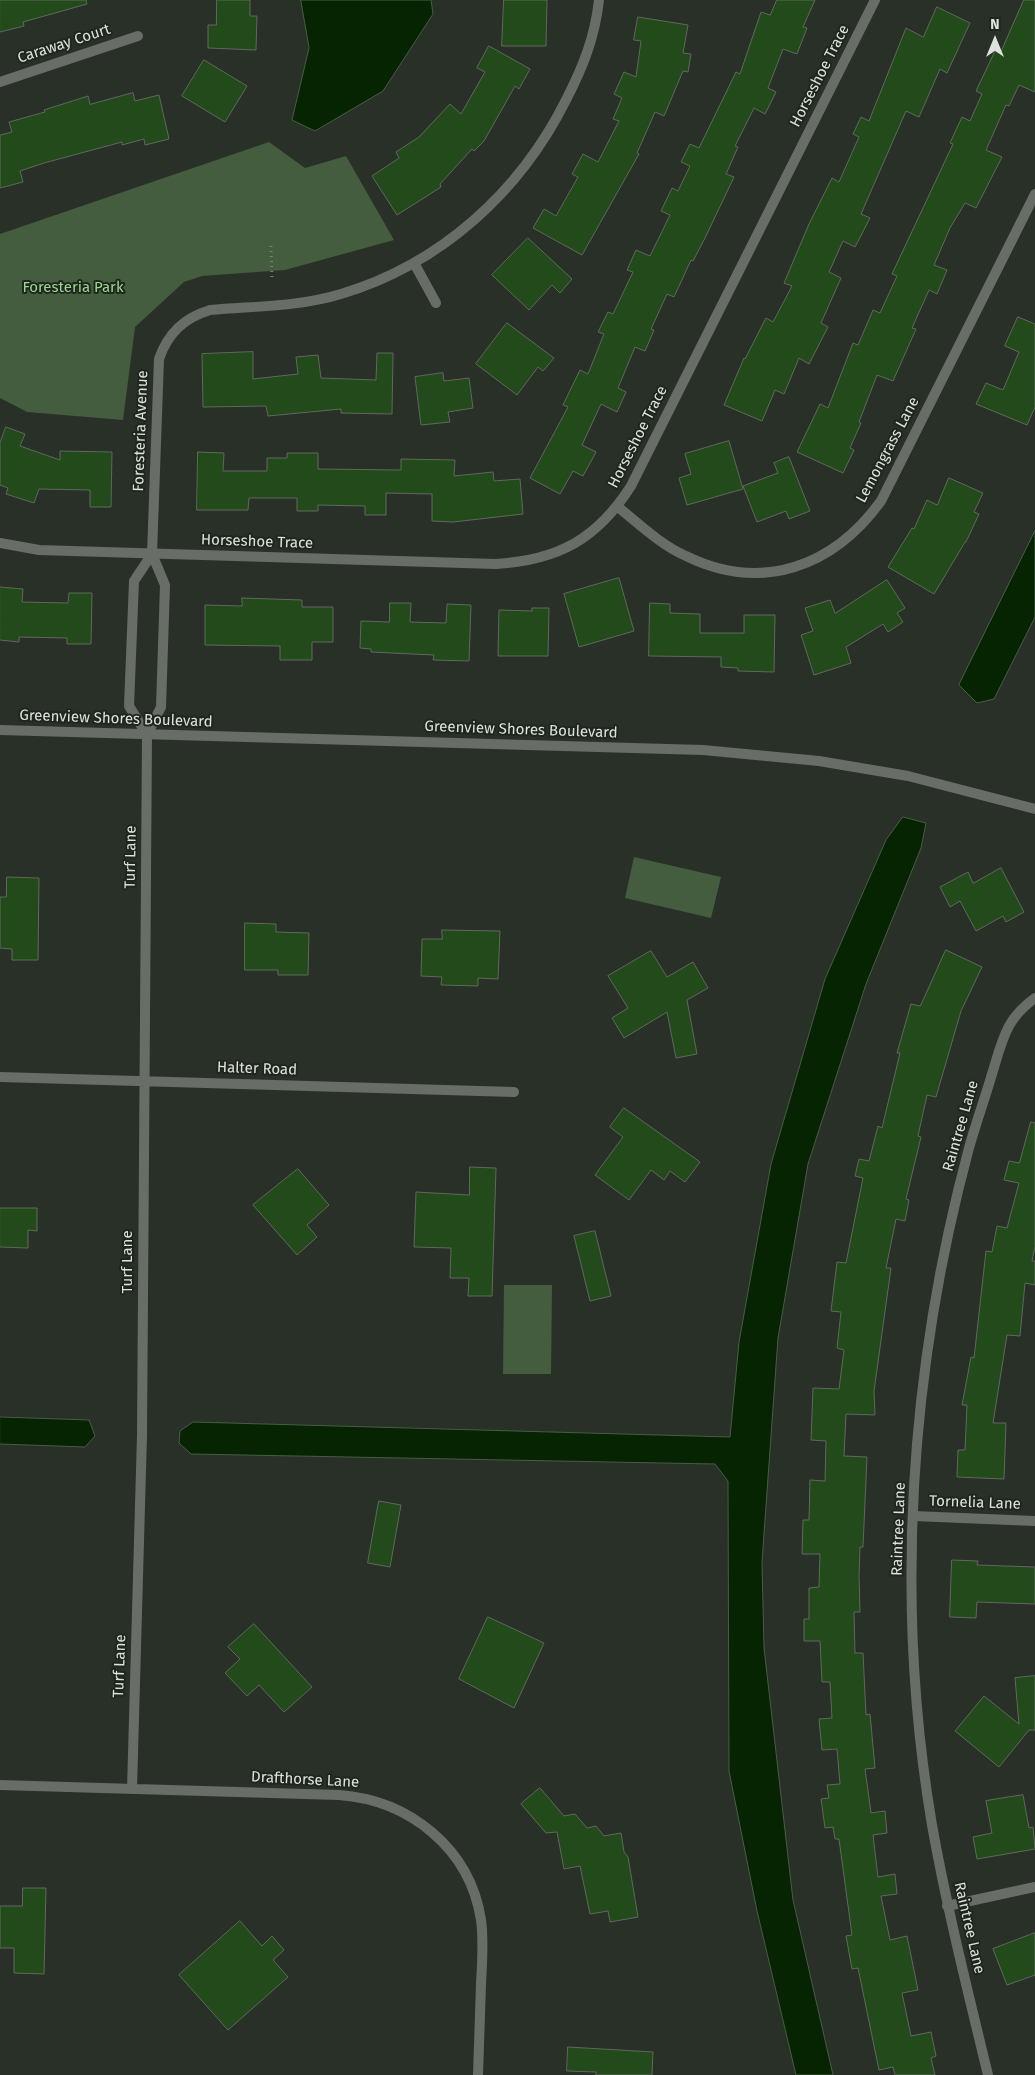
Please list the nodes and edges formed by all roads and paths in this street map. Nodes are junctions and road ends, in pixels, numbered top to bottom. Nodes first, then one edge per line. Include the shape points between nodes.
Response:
1 (599, 0) edge
2 (874, 0) edge
3 (138, 36) dead end
4 (0, 82) edge
5 (1035, 194) edge
6 (271, 246) dead end
7 (414, 263) junction
8 (272, 281) dead end
9 (436, 302) dead end
10 (618, 507) junction
11 (0, 543) edge
12 (152, 554) junction
13 (0, 730) edge
14 (147, 735) junction
15 (1035, 809) edge
16 (1035, 998) edge
17 (0, 1077) edge
18 (144, 1081) junction
19 (514, 1092) dead end
20 (913, 1516) junction
21 (1035, 1520) edge
22 (0, 1785) edge
23 (132, 1789) junction
24 (1035, 1887) edge
25 (947, 1906) junction
26 (478, 2075) edge
27 (988, 2075) edge

1 - 7 street, Foresteria Avenue via 584,65 534,156 496,201 463,230
2 - 10 street, Horseshoe Trace
3 - 4 street, Caraway Court
5 - 10 street, Lemongrass Lane via 881,501 848,539 806,564 756,573 732,571 707,566 684,556
6 - 8 path
7 - 9 street
7 - 12 street, Foresteria Avenue via 383,279 307,302 254,309 210,310 187,320 169,337 159,359 157,373
10 - 12 street, Horseshoe Trace via 590,535 568,548 521,563
11 - 12 street, Horseshoe Trace via 39,550
12 - 14 street, Turf Lane via 165,585 165,595 161,707
12 - 14 street via 134,581 129,706
13 - 14 street, Greenview Shores Boulevard
14 - 15 street, Greenview Shores Boulevard via 703,750 819,762 908,776
14 - 18 street, Turf Lane
16 - 20 street, Raintree Lane via 1017,1014 1004,1038 962,1176 929,1336 919,1418
17 - 18 street, Halter Road
18 - 19 street, Halter Road
18 - 23 street, Turf Lane via 142,1435
20 - 21 street, Tornelia Lane
20 - 25 street, Raintree Lane via 914,1651 921,1742
22 - 23 street, Drafthorse Lane
23 - 26 street, Drafthorse Lane via 354,1796 402,1811 423,1824 450,1850 464,1871 481,1918
24 - 25 street
25 - 27 street, Raintree Lane

